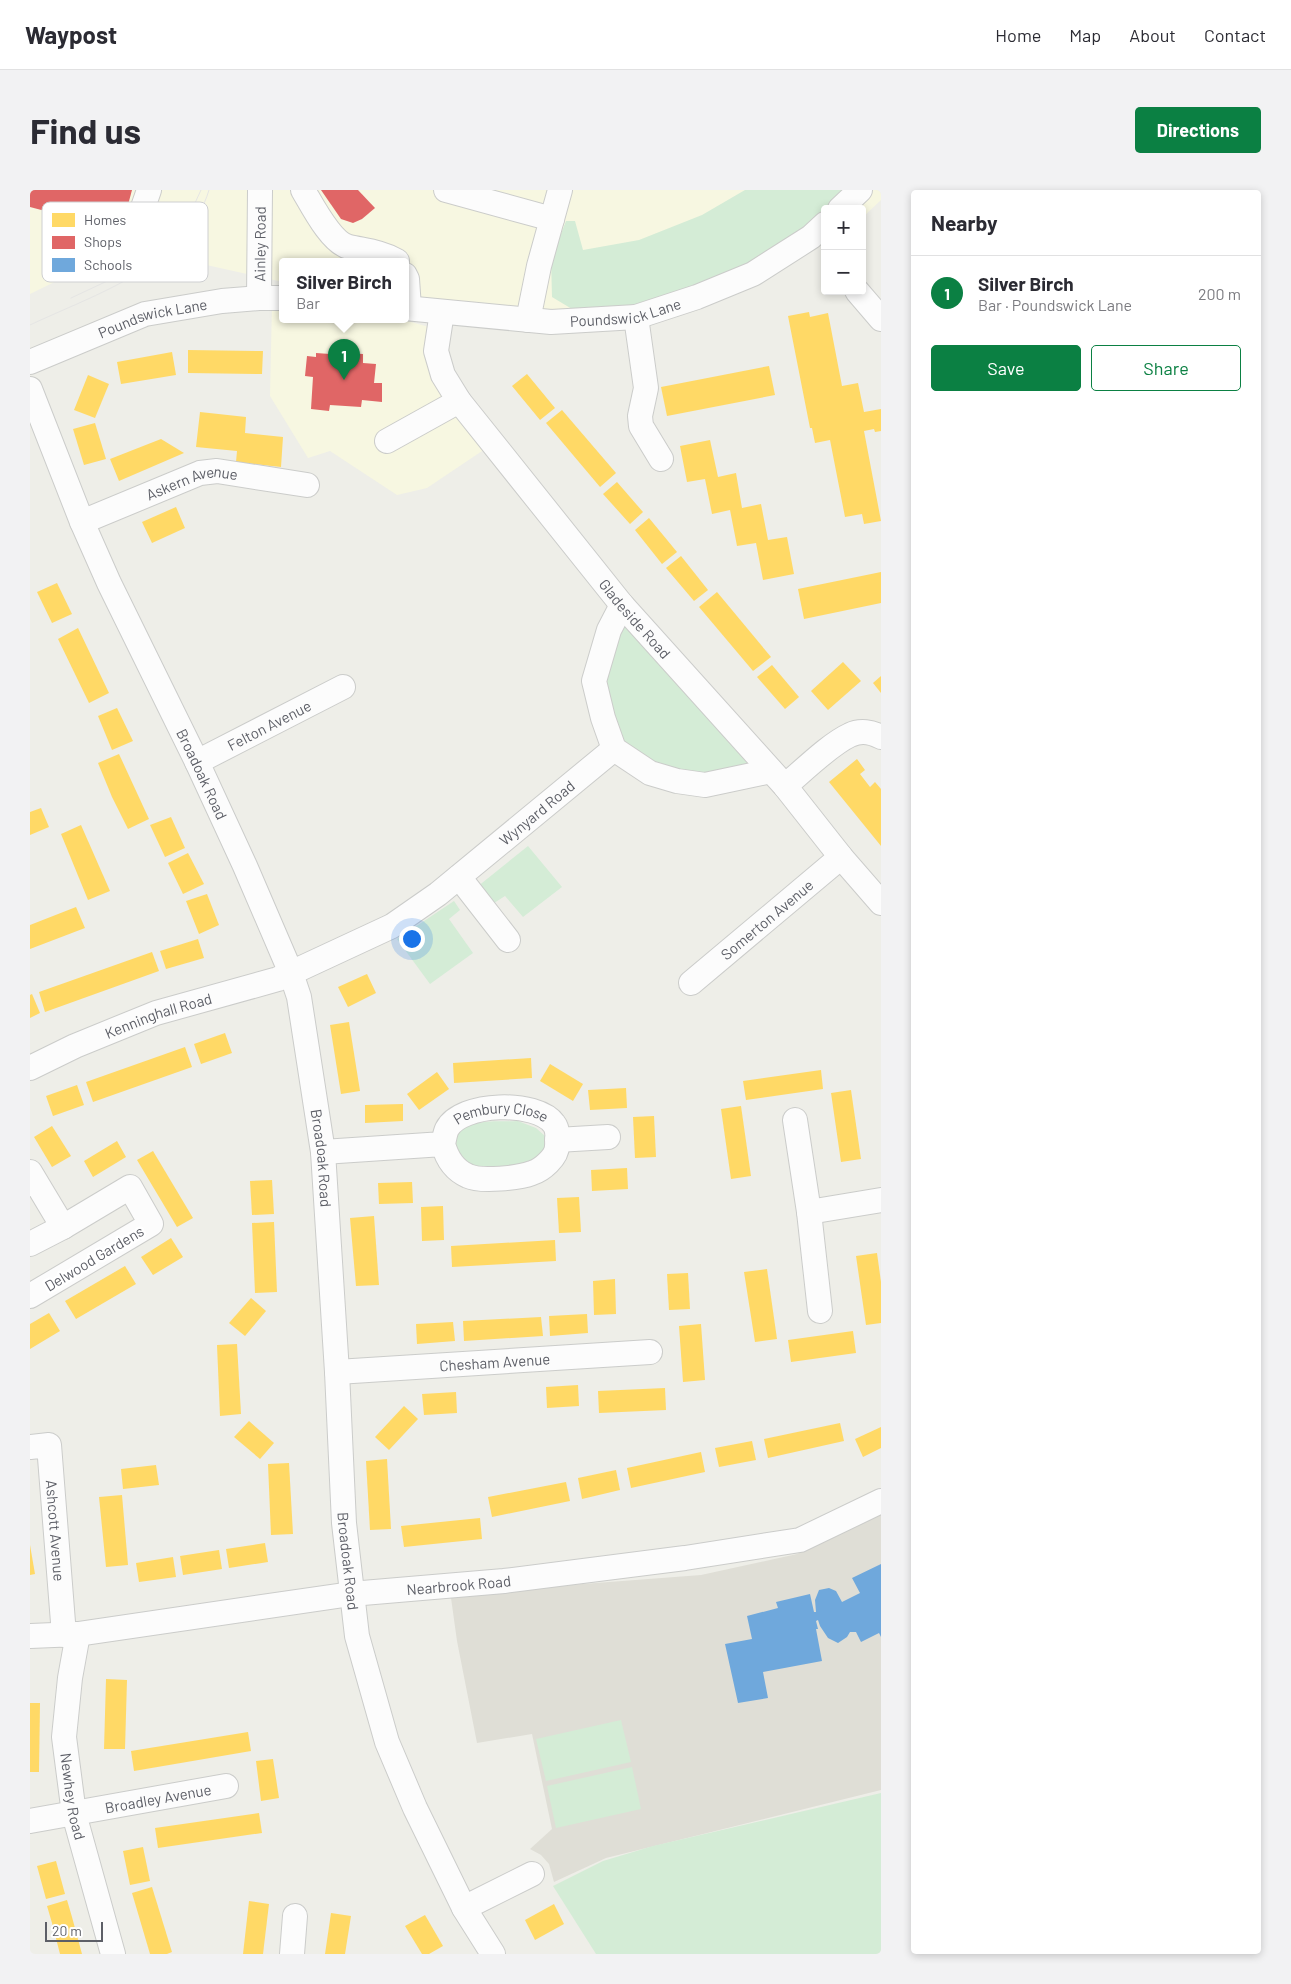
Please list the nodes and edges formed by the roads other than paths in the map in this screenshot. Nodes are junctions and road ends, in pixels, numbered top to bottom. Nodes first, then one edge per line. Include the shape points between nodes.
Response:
1 (260, 190) edge
2 (303, 190) edge
3 (446, 190) edge
4 (560, 190) edge
5 (860, 190) edge
6 (844, 205) edge
7 (552, 219) junction
8 (820, 238) edge
9 (391, 258) edge
10 (860, 295) edge
11 (259, 298) junction
12 (279, 298) edge
13 (409, 308) edge
14 (442, 312) junction
15 (636, 317) junction
16 (881, 319) edge
17 (528, 320) junction
18 (30, 362) edge
19 (30, 389) edge
20 (459, 400) junction
21 (386, 440) dead end
22 (661, 459) dead end
23 (307, 485) dead end
24 (82, 522) junction
25 (622, 605) junction
26 (343, 687) dead end
27 (881, 737) edge
28 (614, 749) junction
29 (197, 762) junction
30 (778, 778) junction
31 (841, 856) junction
32 (459, 877) junction
33 (881, 903) edge
34 (508, 940) dead end
35 (290, 973) junction
36 (691, 983) dead end
37 (30, 1068) edge
38 (796, 1120) dead end
39 (608, 1137) dead end
40 (557, 1140) junction
41 (443, 1144) junction
42 (323, 1152) junction
43 (30, 1172) edge
44 (881, 1200) edge
45 (809, 1212) junction
46 (63, 1227) junction
47 (30, 1244) edge
48 (30, 1296) edge
49 (820, 1311) dead end
50 (650, 1352) dead end
51 (337, 1372) junction
52 (30, 1447) edge
53 (881, 1501) edge
54 (351, 1594) junction
55 (71, 1634) junction
56 (30, 1636) edge
57 (226, 1786) dead end
58 (74, 1814) junction
59 (30, 1821) edge
60 (532, 1874) dead end
61 (464, 1908) junction
62 (295, 1916) dead end
63 (113, 1954) edge
64 (292, 1954) edge
65 (493, 1954) edge

1 - 11 street, Ainley Road
2 - 9 street via 326,229 347,246 379,252
3 - 7 street
4 - 7 street
5 - 6 street
7 - 17 street via 532,264
8 - 15 street, Poundswick Lane via 753,274
10 - 16 street
11 - 12 street, Poundswick Lane
11 - 18 street, Poundswick Lane via 145,314
13 - 14 street, Poundswick Lane
14 - 17 street, Poundswick Lane
14 - 20 street, Gladeside Road via 436,351 443,375
15 - 17 street, Poundswick Lane via 551,322
15 - 22 street via 646,388 641,426
19 - 24 street, Broadoak Road
20 - 21 street
20 - 25 street, Gladeside Road
23 - 24 street, Askern Avenue via 218,471 200,473
24 - 29 street, Broadoak Road
25 - 28 street via 609,630 594,681 602,718
25 - 30 street, Gladeside Road
26 - 29 street, Felton Avenue
27 - 30 street via 863,732 851,734
28 - 30 street via 650,774 677,781 705,785
28 - 32 street, Wynyard Road
29 - 35 street, Broadoak Road
30 - 31 street, Gladeside Road
31 - 33 street, Gladeside Road
31 - 36 street, Somerton Avenue
32 - 34 street
32 - 35 street, Wynyard Road via 392,926
35 - 37 street, Kenninghall Road via 156,1013
35 - 42 street, Broadoak Road via 299,997
38 - 45 street
39 - 40 street
40 - 41 street, Pembury Close via 556,1126 550,1119 523,1108 468,1112 447,1129
40 - 41 street, Pembury Close via 558,1148 553,1158 535,1172 523,1176 478,1179 467,1176 452,1165
41 - 42 street, Pembury Close
42 - 51 street, Broadoak Road
43 - 46 street
44 - 45 street
45 - 49 street
46 - 47 street, Delwood Gardens
46 - 48 street, Delwood Gardens via 130,1187 152,1224
50 - 51 street, Chesham Avenue
51 - 54 street, Broadoak Road via 344,1523
52 - 55 street, Ashcott Avenue via 49,1445
53 - 54 street, Nearbrook Road via 800,1540 513,1580
54 - 55 street, Nearbrook Road
54 - 61 street, Broadoak Road via 357,1636 387,1742
55 - 56 street, Nearbrook Road
55 - 58 street, Newhey Road via 64,1737
57 - 58 street, Broadley Avenue
58 - 59 street, Broadley Avenue
58 - 63 street, Newhey Road
60 - 61 street
61 - 65 street, Broadoak Road
62 - 64 street

